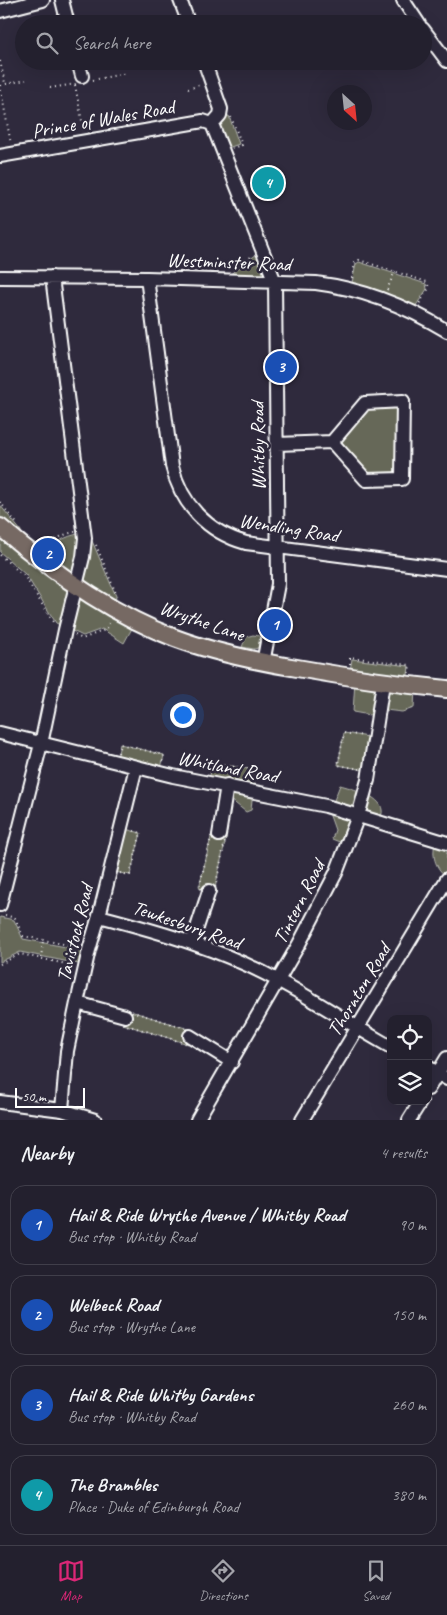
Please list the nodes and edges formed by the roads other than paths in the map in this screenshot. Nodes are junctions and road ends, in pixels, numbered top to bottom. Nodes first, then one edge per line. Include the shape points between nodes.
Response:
1 (43, 0) edge
2 (62, 0) edge
3 (180, 0) edge
4 (403, 0) edge
5 (0, 11) edge
6 (66, 15) edge
7 (186, 15) edge
8 (413, 15) edge
9 (432, 41) edge
10 (447, 61) edge
11 (78, 70) edge
12 (207, 70) edge
13 (78, 80) road end
14 (216, 119) junction
15 (6, 155) edge
16 (0, 277) edge
17 (52, 277) junction
18 (147, 278) junction
19 (275, 282) junction
20 (447, 331) edge
21 (332, 442) junction
22 (277, 444) junction
23 (0, 527) edge
24 (278, 547) junction
25 (447, 570) edge
26 (76, 585) junction
27 (263, 663) junction
28 (383, 683) junction
29 (447, 688) edge
30 (0, 733) edge
31 (41, 744) junction
32 (136, 767) junction
33 (227, 786) junction
34 (358, 816) junction
35 (219, 835) road end
36 (447, 843) edge
37 (447, 878) edge
38 (209, 891) road end
39 (0, 905) edge
40 (99, 916) junction
41 (192, 943) junction
42 (278, 980) junction
43 (77, 1003) junction
44 (125, 1016) road end
45 (357, 1028) junction
46 (190, 1036) road end
47 (387, 1045) edge
48 (447, 1058) edge
49 (232, 1062) junction
50 (438, 1073) edge
51 (0, 1102) edge
52 (418, 1105) edge
53 (62, 1110) junction
54 (95, 1120) edge
55 (197, 1120) edge
56 (302, 1120) edge
57 (409, 1120) edge

1 - 5 street
2 - 6 street
3 - 7 street
4 - 8 street
9 - 10 street
11 - 13 street
12 - 14 street, Whitby Road via 221,109
14 - 15 street, Prince of Wales Road
14 - 19 street, Whitby Road via 224,151
16 - 17 street, Westminster Road
17 - 18 street, Westminster Road
17 - 26 street via 85,535
18 - 19 street, Westminster Road
18 - 24 street, Wendling Road via 172,466 180,490 200,518 222,534 246,543
19 - 20 street, Westminster Road via 350,288 414,312
19 - 22 street, Whitby Road
21 - 21 street via 365,403 403,401 402,479 366,480
21 - 22 street
22 - 24 street, Whitby Road
23 - 26 main road, Wrythe Lane
24 - 25 street, Wendling Road
24 - 27 street, Whitby Road via 278,584
26 - 27 main road, Wrythe Lane via 174,638
26 - 31 street
27 - 28 main road, Wrythe Lane
28 - 29 main road, Wrythe Lane
28 - 34 street, Tintern Road via 370,771
30 - 31 street, Whitland Road
31 - 32 street, Whitland Road
31 - 39 street
32 - 33 street, Whitland Road
32 - 40 street, Tavistock Road
33 - 34 street, Whitland Road via 326,806
33 - 35 street
34 - 36 street, Whitland Road
34 - 42 street, Tintern Road via 320,906
37 - 45 street, Thornton Road
38 - 41 street
40 - 41 street, Tewkesbury Road
40 - 43 street, Tavistock Road
41 - 42 street, Tewkesbury Road
42 - 45 street, Tewkesbury Road
42 - 49 street, Tintern Road
43 - 44 street
43 - 53 street, Tavistock Road via 66,1051
45 - 47 street, Tewkesbury Road
45 - 56 street, Thornton Road
46 - 49 street
48 - 50 street
49 - 55 street, Tintern Road
51 - 53 street
52 - 57 street
53 - 54 street

